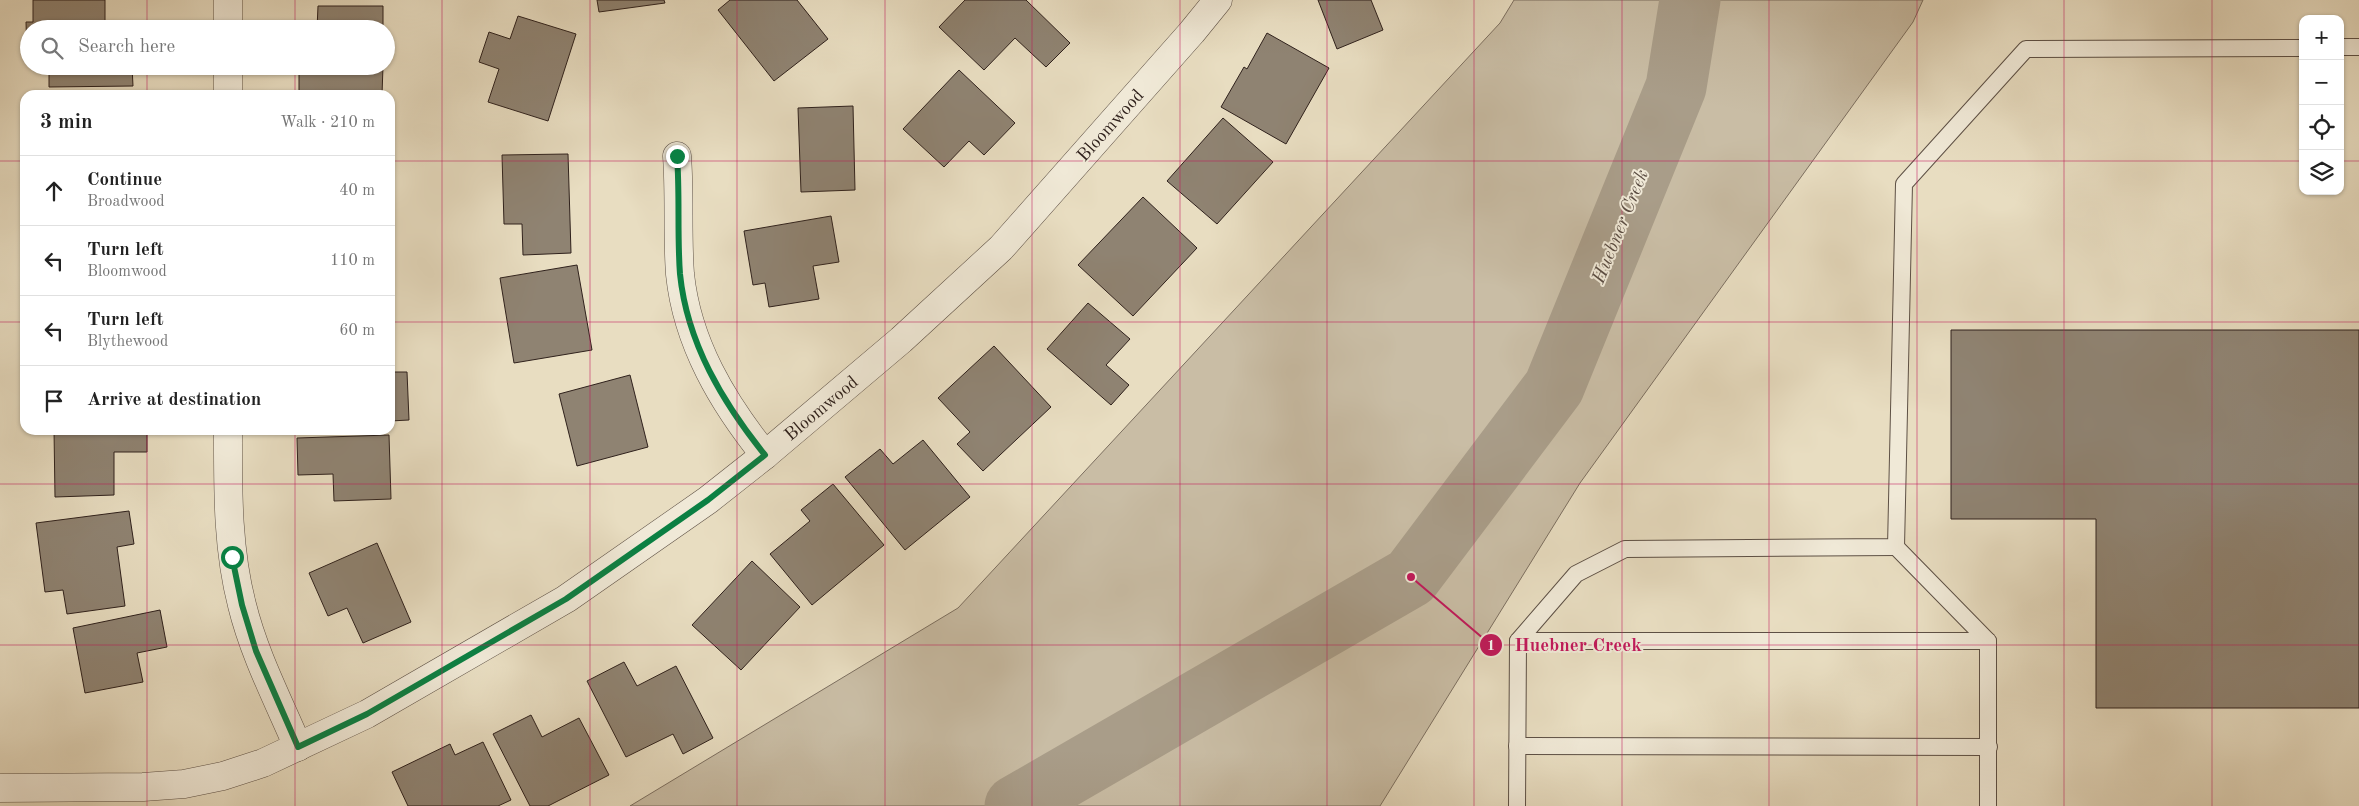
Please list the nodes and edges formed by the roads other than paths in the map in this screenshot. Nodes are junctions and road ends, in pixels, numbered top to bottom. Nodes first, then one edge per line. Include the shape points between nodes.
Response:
1 (228, 0) edge
2 (1218, 0) edge
3 (228, 20) edge
4 (2344, 47) edge
5 (2359, 47) edge
6 (2299, 48) edge
7 (228, 75) edge
8 (228, 90) edge
9 (677, 156) dead end
10 (228, 435) edge
11 (765, 455) junction
12 (1896, 547) junction
13 (1518, 641) junction
14 (1988, 641) junction
15 (1517, 746) junction
16 (298, 747) junction
17 (1989, 748) junction
18 (0, 788) edge
19 (1517, 806) edge
20 (1988, 806) edge

1 - 3 street
2 - 11 street, Bloomwood via 1000,248 901,340
4 - 5 lane
6 - 12 lane via 2026,49 1904,184
7 - 8 street
9 - 11 street via 678,244 686,308 707,370 741,425
10 - 16 street via 232,557 242,605 256,651
11 - 16 street, Bloomwood via 708,500 566,599 367,714
12 - 13 lane via 1625,549 1576,574
12 - 14 lane
13 - 14 lane
13 - 15 lane
14 - 17 lane
15 - 17 lane
15 - 19 lane
16 - 18 street, Bloomwood via 224,776 184,784
17 - 20 lane

